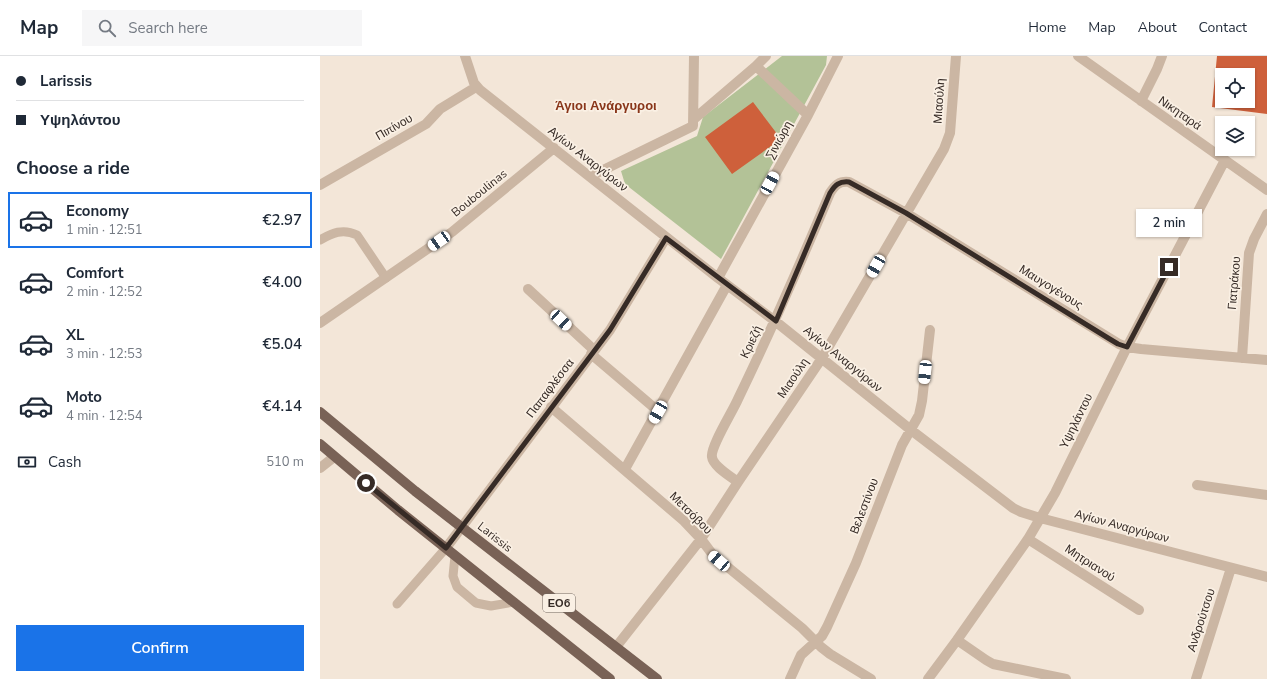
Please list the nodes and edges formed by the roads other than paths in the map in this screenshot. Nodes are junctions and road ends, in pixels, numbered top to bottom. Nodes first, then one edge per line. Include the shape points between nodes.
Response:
1 (465, 56) edge
2 (694, 56) edge
3 (766, 56) edge
4 (838, 56) edge
5 (956, 56) edge
6 (1078, 56) edge
7 (1162, 56) edge
8 (756, 66) junction
9 (476, 86) junction
10 (1141, 101) junction
11 (808, 115) junction
12 (693, 122) junction
13 (554, 148) junction
14 (1225, 160) junction
15 (591, 176) junction
16 (838, 183) joint
17 (320, 185) edge
18 (1267, 190) edge
19 (906, 213) junction
20 (1267, 214) edge
21 (666, 238) junction
22 (320, 240) edge
23 (386, 278) junction
24 (718, 278) junction
25 (727, 285) junction
26 (528, 289) dead end
27 (776, 321) junction
28 (320, 323) edge
29 (930, 330) dead end
30 (1127, 347) junction
31 (593, 352) junction
32 (822, 358) junction
33 (1242, 358) junction
34 (1267, 360) edge
35 (551, 407) junction
36 (320, 412) edge
37 (658, 412) junction
38 (911, 430) junction
39 (320, 444) edge
40 (334, 457) junction
41 (320, 468) edge
42 (625, 469) junction
43 (738, 482) junction
44 (1197, 485) dead end
45 (1267, 495) edge
46 (1040, 518) junction
47 (462, 527) junction
48 (1028, 538) junction
49 (701, 539) junction
50 (446, 548) junction
51 (455, 556) junction
52 (1231, 568) junction
53 (1267, 577) edge
54 (514, 602) junction
55 (397, 604) dead end
56 (1139, 610) dead end
57 (957, 640) junction
58 (816, 642) junction
59 (616, 647) junction
60 (610, 679) edge
61 (657, 679) edge
62 (790, 679) edge
63 (871, 679) edge
64 (928, 679) edge
65 (1066, 679) edge
66 (1196, 679) edge

1 - 9 street
2 - 12 street
3 - 8 street
4 - 11 street, Σινιώρη
5 - 19 street, Μιαούλη via 949,139
6 - 10 street, Νικηταρά
7 - 10 street
8 - 11 street
8 - 12 street
9 - 13 street, Αγίων Αναργύρων
9 - 17 street, Πιπίνου via 440,109 426,124
10 - 14 street, Νικηταρά
11 - 24 street, Σινιώρη
12 - 15 street
13 - 15 street, Αγίων Αναργύρων
13 - 23 street, Bouboulinas via 452,232
14 - 18 street, Νικηταρά
14 - 30 street, Υψηλάντου
15 - 21 street, Αγίων Αναργύρων
16 - 19 street, Μαυγογένους via 849,182
16 - 27 street, Κριεζή via 830,193
19 - 30 street, Μαυγογένους via 1108,338
19 - 32 street, Μιαούλη
20 - 33 street, Γιατράκου via 1249,253
21 - 24 street, Αγίων Αναργύρων
21 - 31 street, Παπαφλέσσα via 610,330
22 - 23 lane via 345,231 357,234
23 - 28 street, Bouboulinas
24 - 25 street, Αγίων Αναργύρων
25 - 27 street, Αγίων Αναργύρων
25 - 37 street
26 - 31 street
27 - 32 street, Αγίων Αναργύρων
27 - 43 street, Κριεζή via 713,448 713,463
29 - 38 street, Βελεστίνου via 920,409
30 - 33 street, Μαυγογένους
30 - 46 street, Υψηλάντου via 1055,493
31 - 35 street, Παπαφλέσσα
31 - 37 street
32 - 38 street, Αγίων Αναργύρων
32 - 43 street, Μιαούλη
33 - 34 street, Μαυγογένους
35 - 42 street, Μετσόβου
35 - 47 street, Παπαφλέσσα
36 - 47 main road, Larissis / ΕΟ6
37 - 42 street
38 - 46 street, Αγίων Αναργύρων via 1013,508
38 - 58 street, Βελεστίνου via 902,445 856,563 827,627
39 - 40 main road, ΕΟ6
40 - 41 street
40 - 50 main road, ΕΟ6
42 - 49 street, Μετσόβου via 688,524
43 - 49 street, Μιαούλη
44 - 45 street
46 - 48 street, Υψηλάντου
46 - 52 street, Αγίων Αναργύρων
47 - 50 street, Παπαφλέσσα
47 - 59 main road, Larissis / ΕΟ6
48 - 56 street, Μητριανού
48 - 57 street, Υψηλάντου
49 - 58 street, Μετσόβου via 713,555
49 - 59 street, Μιαούλη
50 - 51 main road, ΕΟ6
50 - 55 lane
51 - 54 main road, ΕΟ6
51 - 54 lane via 453,576 457,587 476,603 491,606
52 - 53 street, Αγίων Αναργύρων
52 - 66 street, Ανδρούτσου
54 - 60 main road, ΕΟ6
57 - 64 street, Υψηλάντου
57 - 65 street via 993,664
58 - 62 street, Βελεστίνου via 801,656
58 - 63 street, Μετσόβου via 830,654
59 - 61 main road, Larissis / ΕΟ6

